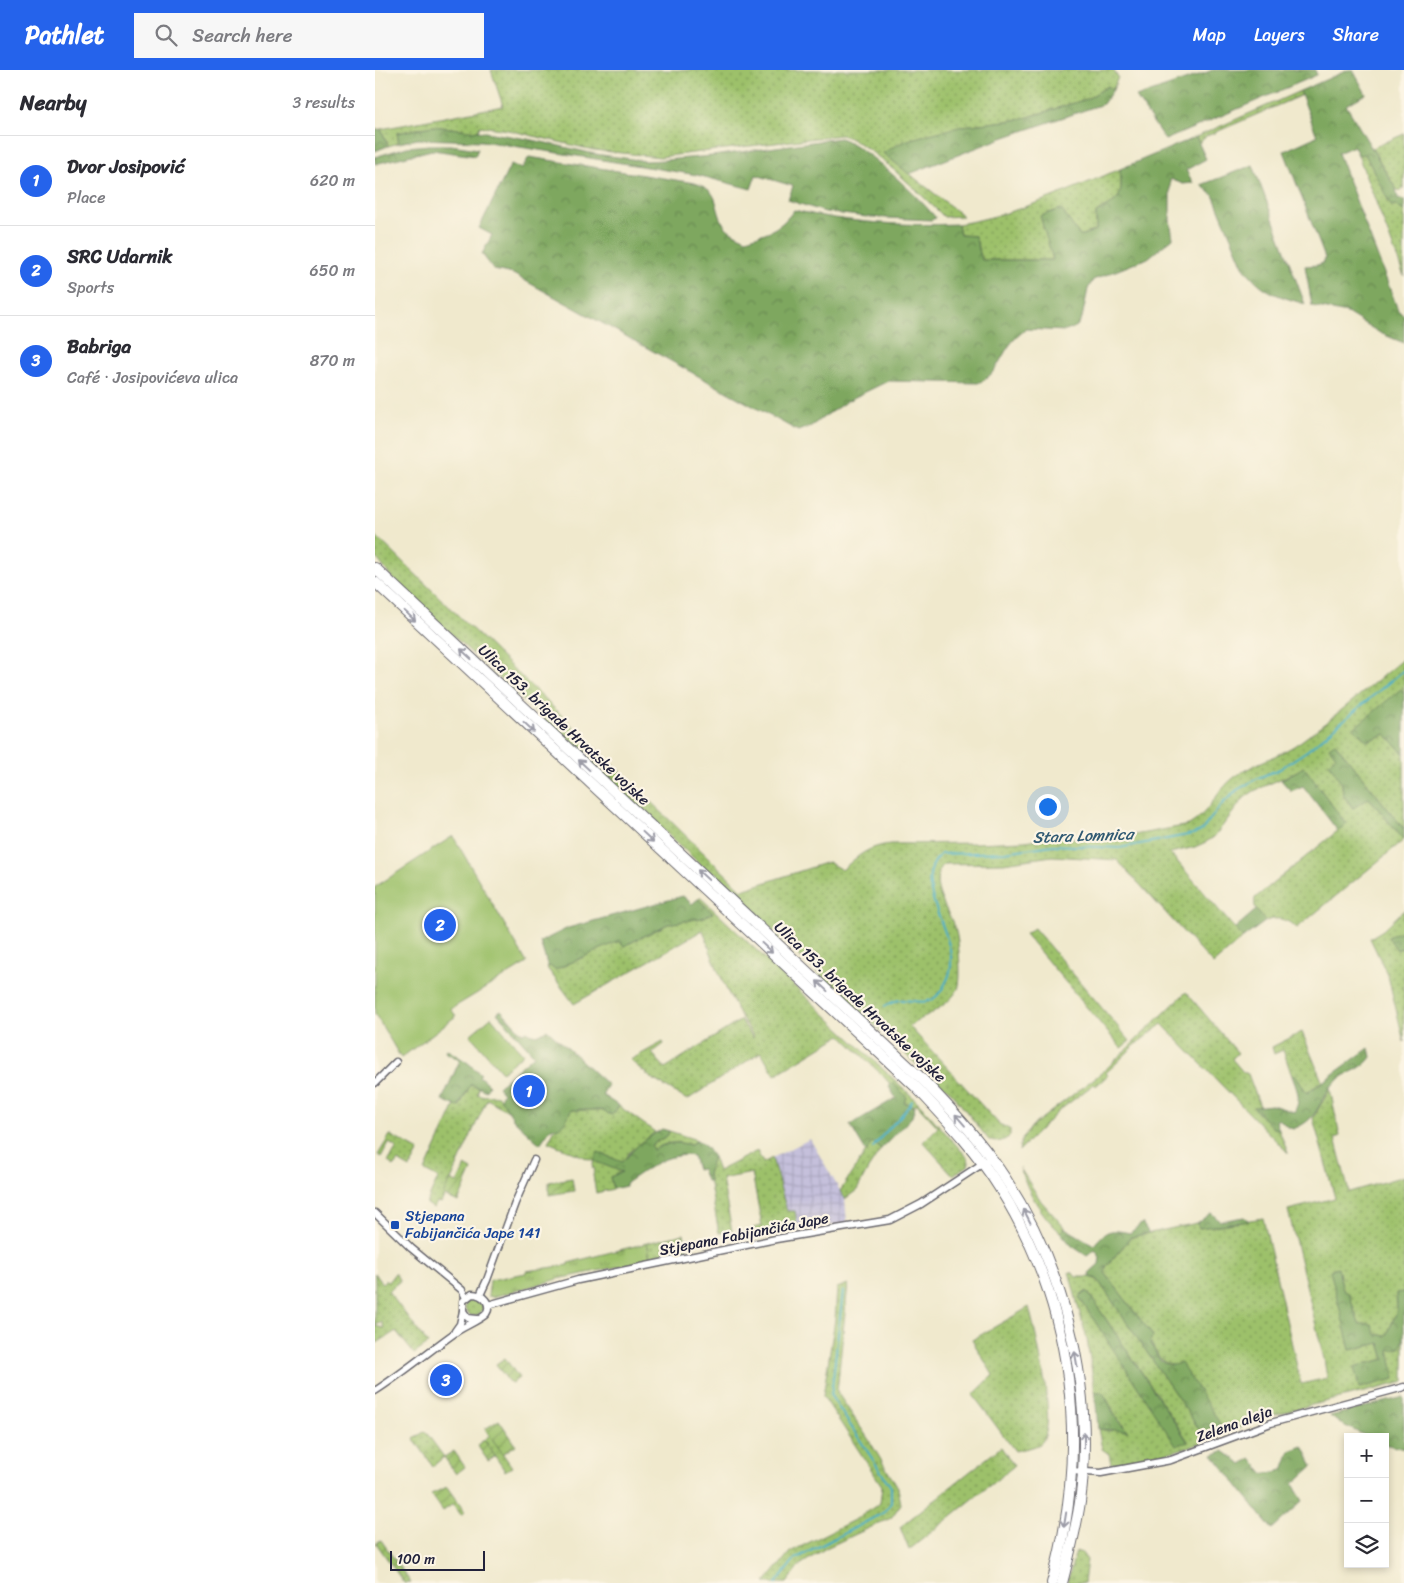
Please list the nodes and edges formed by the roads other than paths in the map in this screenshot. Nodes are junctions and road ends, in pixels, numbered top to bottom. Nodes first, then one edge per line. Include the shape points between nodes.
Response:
1 (375, 568) edge
2 (375, 582) edge
3 (396, 1062) dead end
4 (375, 1083) edge
5 (534, 1160) dead end
6 (987, 1161) junction
7 (375, 1213) edge
8 (480, 1295) junction
9 (465, 1298) junction
10 (488, 1305) junction
11 (463, 1311) junction
12 (477, 1319) junction
13 (451, 1336) junction
14 (1404, 1387) edge
15 (375, 1392) edge
16 (1071, 1471) junction
17 (1083, 1472) junction
18 (1052, 1583) edge
19 (1062, 1583) edge

6 -> 1 main road, Ulica 153. brigade Hrvatske vojske via 950,1108 922,1079
2 -> 6 main road, Ulica 153. brigade Hrvatske vojske via 915,1086
3 - 4 street
5 - 8 street
6 - 10 street, Stjepana Fabijančića Jape via 890,1220 777,1239 577,1280
6 - 16 main road, Ulica 153. brigade Hrvatske vojske via 1027,1236 1053,1305 1070,1386 1073,1428
17 -> 6 main road, Ulica 153. brigade Hrvatske vojske via 1081,1392 1063,1302 1030,1222 1007,1181
7 - 9 street via 462,1290
8 - 9 street via 472,1294
8 - 10 street
9 - 11 street
10 - 12 street via 485,1314
11 - 12 street via 468,1318
11 - 13 street via 460,1324
12 - 13 street
13 - 15 street
14 - 17 street, Zelena aleja via 1271,1423 1171,1460 1101,1473
16 - 17 street, Zelena aleja
16 -> 18 main road, Ulica 153. brigade Hrvatske vojske via 1062,1544
17 - 19 main road, Ulica 153. brigade Hrvatske vojske via 1077,1521

